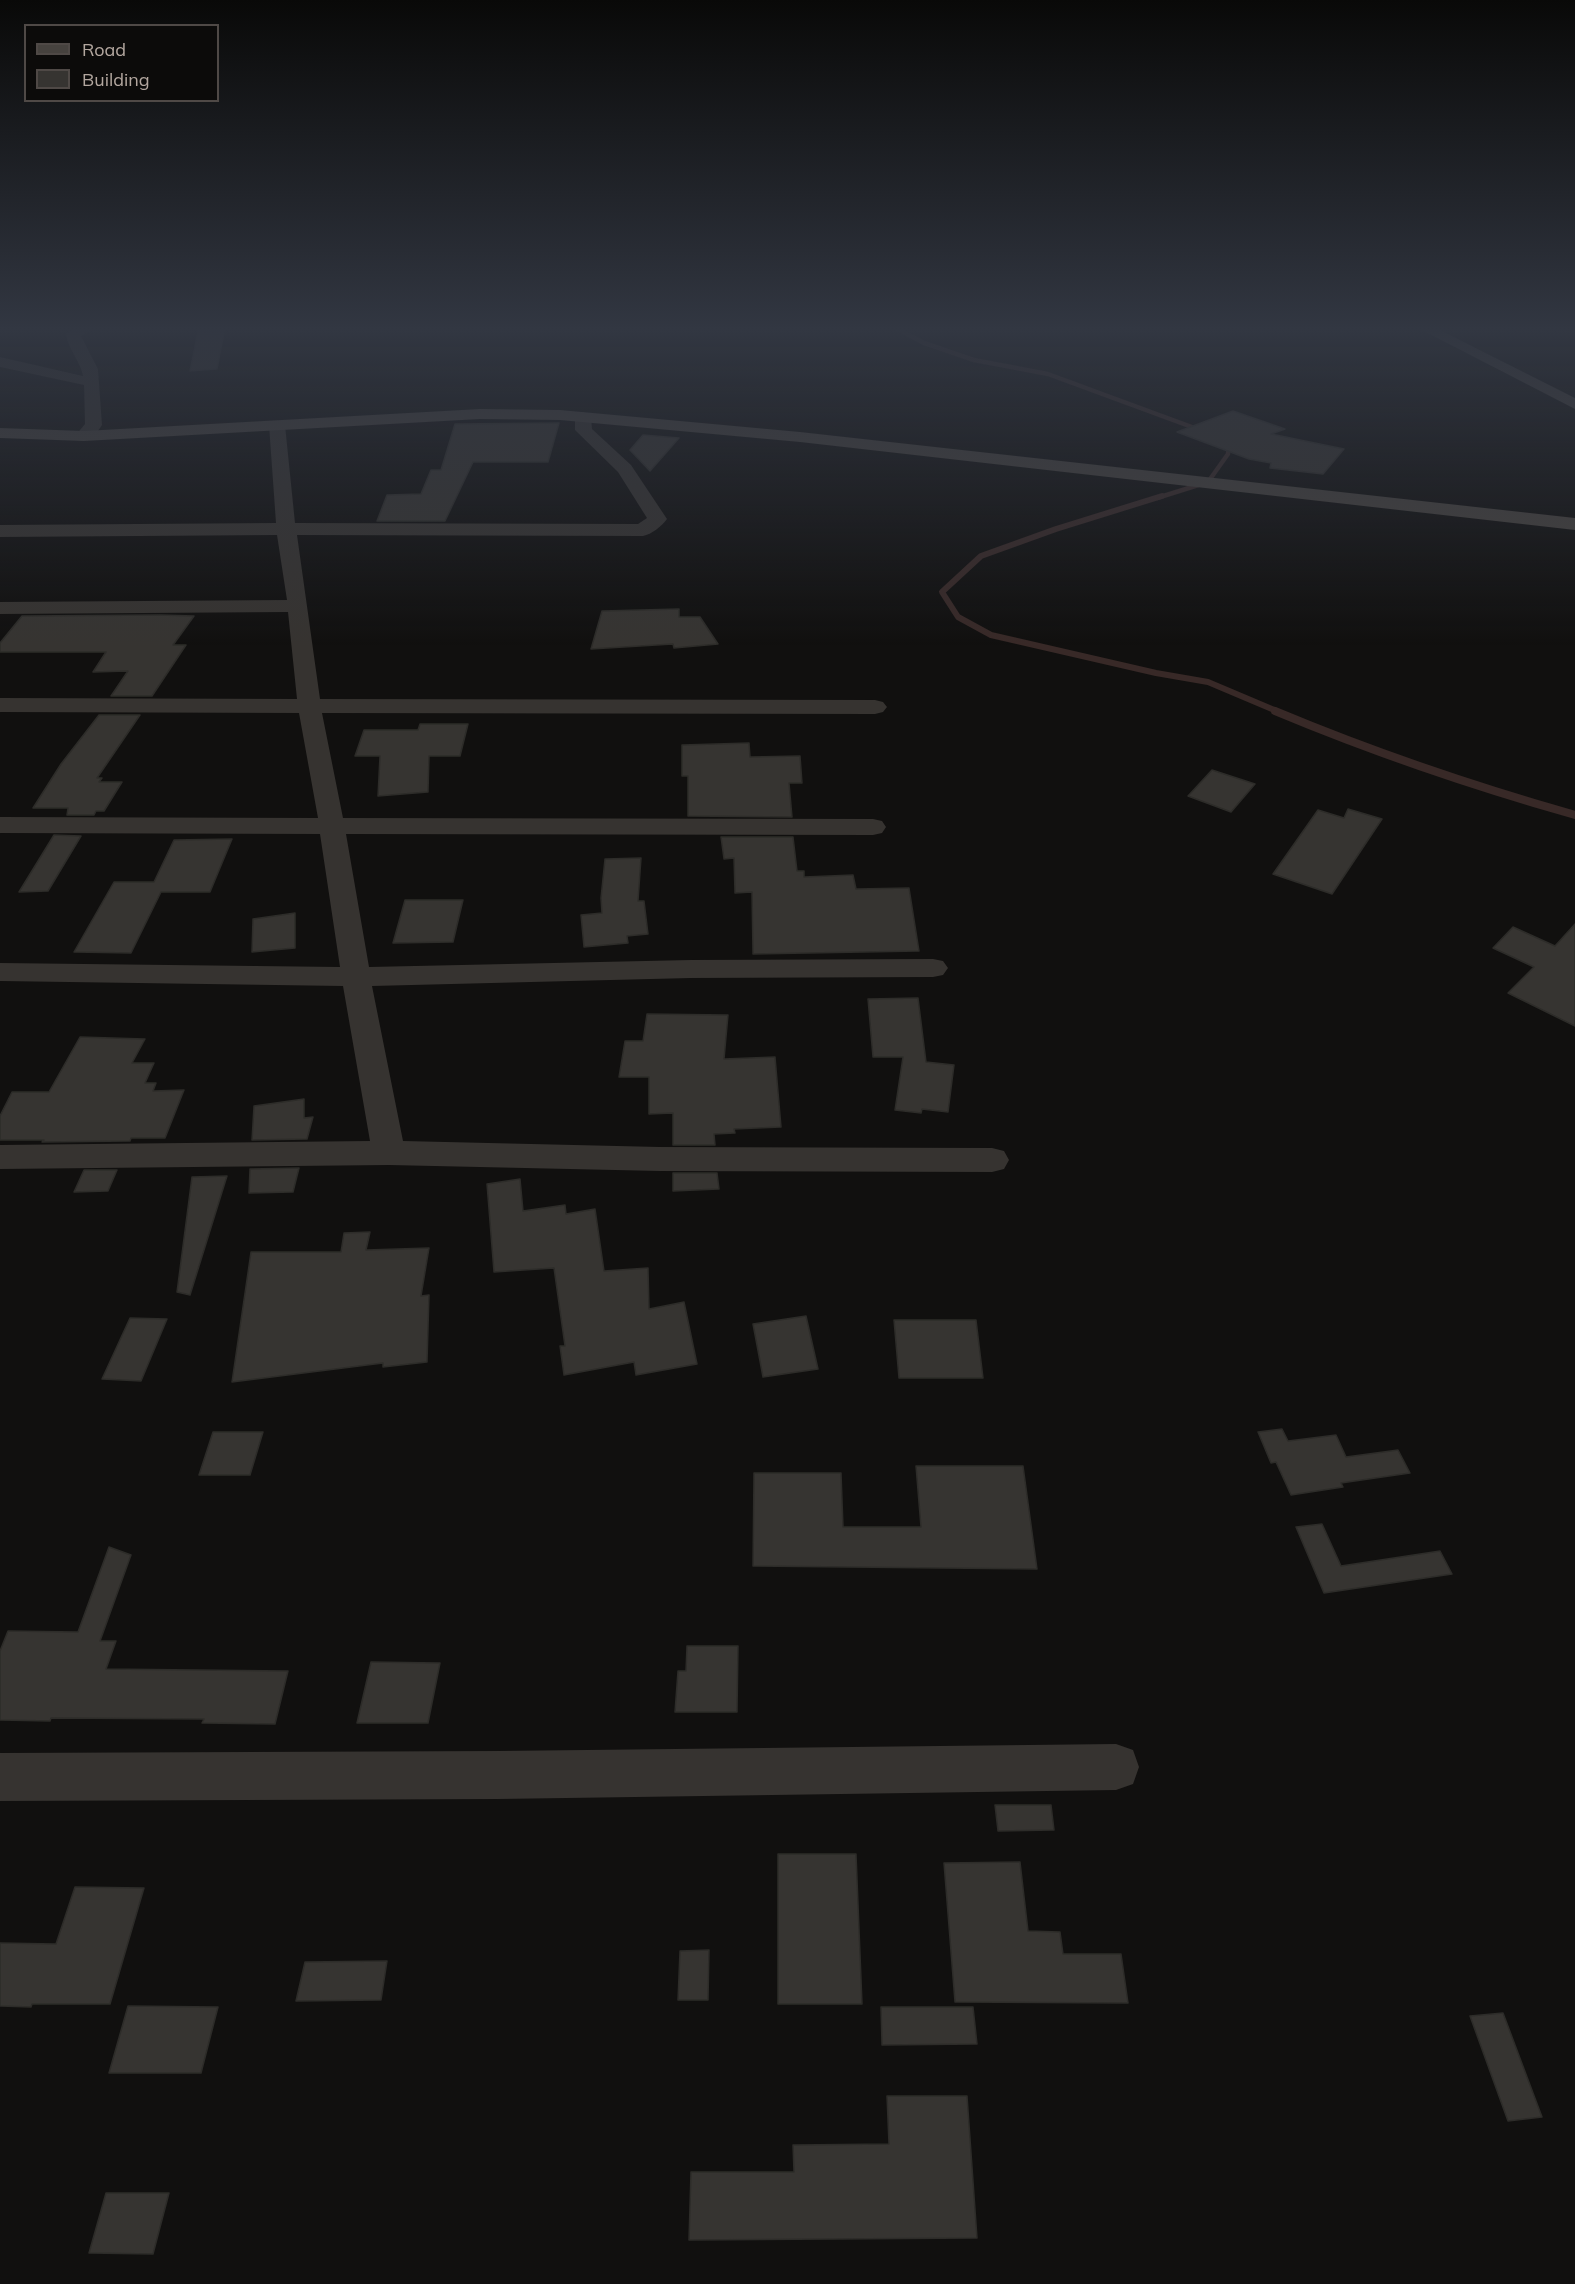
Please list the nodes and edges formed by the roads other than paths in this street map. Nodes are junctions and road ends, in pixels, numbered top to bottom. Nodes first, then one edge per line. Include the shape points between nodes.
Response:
1 (25, 434) edge
2 (111, 434) edge
3 (278, 434) edge
4 (588, 434) edge
5 (756, 434) edge
6 (84, 435) joint
7 (1575, 524) edge
8 (285, 529) junction
9 (0, 531) edge
10 (298, 606) junction
11 (0, 608) edge
12 (0, 705) edge
13 (309, 705) junction
14 (875, 707) dead end
15 (0, 825) edge
16 (332, 826) junction
17 (873, 827) dead end
18 (933, 968) dead end
19 (0, 972) edge
20 (356, 977) junction
21 (389, 1153) junction
22 (0, 1157) edge
23 (992, 1160) dead end
24 (1116, 1767) dead end
25 (0, 1777) edge

1 - 6 main road
2 - 6 main road
3 - 8 street
4 - 8 street via 625,469 657,519 643,530
5 - 7 main road
8 - 9 street
8 - 10 street
10 - 11 street
10 - 13 street
12 - 13 street
13 - 14 street
13 - 16 street
15 - 16 street
16 - 17 street
16 - 20 street
18 - 20 street
19 - 20 street
20 - 21 street
21 - 22 street
21 - 23 street
24 - 25 street

